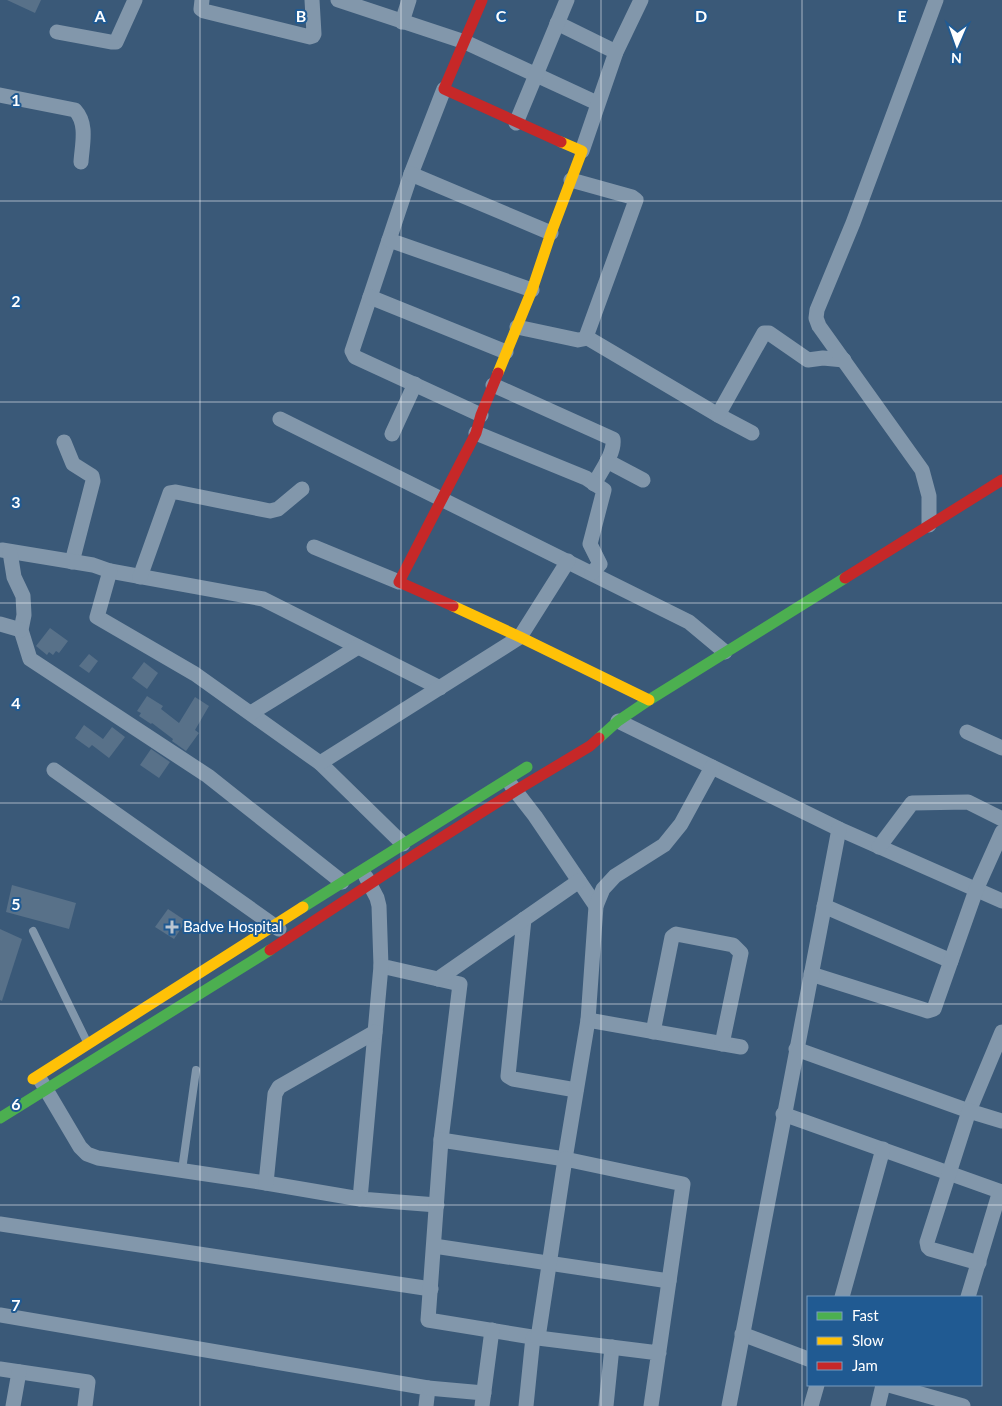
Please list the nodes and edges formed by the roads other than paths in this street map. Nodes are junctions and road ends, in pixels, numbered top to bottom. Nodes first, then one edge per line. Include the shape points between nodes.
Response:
1 (135, 0) edge
2 (202, 0) edge
3 (312, 0) edge
4 (409, 0) edge
5 (482, 0) edge
6 (567, 0) edge
7 (641, 0) edge
8 (936, 0) edge
9 (347, 2) edge
10 (402, 22) junction
11 (556, 23) junction
12 (58, 32) dead end
13 (465, 42) junction
14 (616, 52) junction
15 (536, 74) junction
16 (444, 89) junction
17 (0, 95) edge
18 (597, 103) junction
19 (516, 123) junction
20 (582, 152) junction
21 (81, 162) dead end
22 (411, 174) junction
23 (571, 180) junction
24 (551, 233) junction
25 (389, 240) junction
26 (532, 290) junction
27 (370, 297) junction
28 (517, 326) junction
29 (586, 337) junction
30 (506, 352) junction
31 (844, 360) junction
32 (415, 384) junction
33 (493, 384) junction
34 (481, 415) junction
35 (718, 415) junction
36 (280, 419) dead end
37 (476, 433) junction
38 (752, 433) dead end
39 (392, 434) dead end
40 (64, 442) dead end
41 (607, 461) junction
42 (643, 480) dead end
43 (1002, 480) edge
44 (594, 484) junction
45 (302, 489) dead end
46 (442, 500) junction
47 (929, 525) junction
48 (314, 547) dead end
49 (5, 551) edge
50 (568, 561) junction
51 (72, 562) junction
52 (110, 571) junction
53 (592, 573) junction
54 (140, 576) junction
55 (398, 582) junction
56 (0, 624) edge
57 (21, 630) junction
58 (520, 638) junction
59 (358, 647) junction
60 (725, 652) junction
61 (440, 688) junction
62 (649, 700) junction
63 (250, 714) junction
64 (614, 723) junction
65 (588, 732) dead end
66 (967, 732) dead end
67 (1002, 748) edge
68 (320, 763) junction
69 (533, 763) dead end
70 (712, 767) junction
71 (54, 770) dead end
72 (511, 785) junction
73 (1002, 818) edge
74 (839, 829) junction
75 (1002, 832) edge
76 (403, 844) junction
77 (879, 847) junction
78 (361, 870) junction
79 (579, 881) junction
80 (342, 882) junction
81 (370, 884) junction
82 (976, 890) junction
83 (1002, 901) edge
84 (596, 906) junction
85 (824, 906) junction
86 (524, 919) junction
87 (274, 925) junction
88 (33, 931) dead end
89 (291, 937) junction
90 (951, 961) junction
91 (380, 966) junction
92 (812, 974) junction
93 (438, 979) junction
94 (588, 1020) junction
95 (375, 1032) junction
96 (652, 1032) junction
97 (1000, 1041) edge
98 (88, 1044) junction
99 (722, 1044) junction
100 (741, 1047) dead end
101 (796, 1049) junction
102 (196, 1070) dead end
103 (38, 1076) junction
104 (23, 1086) dead end
105 (46, 1089) junction
106 (576, 1090) junction
107 (969, 1111) junction
108 (783, 1114) junction
109 (0, 1118) edge
110 (1002, 1121) edge
111 (441, 1140) junction
112 (883, 1150) junction
113 (564, 1159) junction
114 (182, 1170) junction
115 (948, 1173) junction
116 (266, 1183) junction
117 (360, 1199) junction
118 (437, 1204) junction
119 (0, 1224) edge
120 (434, 1246) junction
121 (979, 1262) junction
122 (548, 1264) junction
123 (669, 1281) junction
124 (431, 1289) junction
125 (847, 1296) edge
126 (968, 1296) edge
127 (0, 1315) edge
128 (492, 1330) junction
129 (742, 1334) junction
130 (536, 1337) junction
131 (612, 1347) junction
132 (659, 1353) junction
133 (807, 1359) edge
134 (0, 1369) edge
135 (19, 1372) junction
136 (817, 1386) edge
137 (883, 1386) edge
138 (897, 1386) edge
139 (428, 1388) junction
140 (944, 1392) edge
141 (483, 1399) edge
142 (12, 1406) edge
143 (85, 1406) edge
144 (426, 1406) edge
145 (526, 1406) edge
146 (606, 1406) edge
147 (652, 1406) edge
148 (729, 1406) edge
149 (811, 1406) edge
150 (878, 1406) edge
151 (963, 1406) edge

1 - 12 street via 116,42
2 - 3 street via 201,9 204,11 310,37 314,34
4 - 10 street
5 - 13 main road
6 - 11 street
7 - 14 street
8 - 31 street via 817,310 819,326
9 - 10 street
10 - 13 street
11 - 14 street
11 - 15 street
13 - 15 street
13 - 16 main road
14 - 18 street
15 - 18 street
15 - 19 street
16 - 19 main road
16 - 22 street
17 - 21 street via 75,110 83,126
18 - 20 street
19 - 20 main road
20 - 23 main road
22 - 24 street
22 - 25 street
23 - 24 main road
23 - 29 street via 636,200
24 - 26 main road
25 - 26 street
25 - 27 street
26 - 28 main road
27 - 30 street
27 - 32 street via 352,354
28 - 29 street via 578,340
28 - 30 main road
29 - 35 street
30 - 33 main road
31 - 35 street via 808,360 769,334 764,334
31 - 47 street via 922,470 929,496
32 - 34 street
32 - 39 street
33 - 34 main road
33 - 41 street via 611,437 614,444
34 - 37 main road
35 - 38 street
36 - 46 street
37 - 44 street
37 - 46 main road
40 - 51 street via 73,464 92,476 93,481
41 - 42 street
41 - 44 street
43 - 47 main road
44 - 53 street via 604,490 590,544 600,564
45 - 54 street via 278,509 270,511 170,493
46 - 50 street
46 - 55 main road
47 - 60 main road
48 - 55 street
49 - 51 street
49 - 57 street via 23,596
50 - 53 street
50 - 58 street
51 - 52 street
52 - 54 street
52 - 63 street via 97,618 195,674
53 - 60 street via 689,622
54 - 59 street via 263,599
55 - 58 main road
56 - 57 street
57 - 80 street via 30,659 208,776
58 - 61 street
58 - 62 main road
59 - 61 street
59 - 63 street
60 - 62 main road
61 - 68 street
62 - 64 main road
63 - 68 street
64 - 65 main road
64 - 70 street
64 - 72 main road via 590,746
66 - 67 street
68 - 76 street
69 - 72 main road
70 - 74 street
70 - 84 street via 681,824 664,845 615,876 603,889
71 - 87 street
72 - 76 main road
72 - 79 street
72 - 81 main road
73 - 77 street via 968,802 912,803
74 - 77 street
74 - 85 street
75 - 82 street
76 - 78 main road
77 - 82 street
78 - 80 main road
78 - 81 street
79 - 84 street
79 - 86 street
80 - 87 main road
81 - 89 main road
81 - 91 street via 379,906
82 - 83 street
82 - 90 street
84 - 94 street
85 - 90 street
85 - 92 street
86 - 93 street
86 - 106 street via 508,1076
87 - 89 street
87 - 98 main road
88 - 98 lane
89 - 105 main road
90 - 92 street via 936,1007 931,1011
91 - 93 street
91 - 95 street
92 - 101 street
93 - 111 street via 460,984
94 - 96 street
94 - 106 street
95 - 116 street via 279,1087 275,1094
95 - 117 street
96 - 99 street
96 - 99 street via 672,937 676,934 733,945 740,953
97 - 107 street
98 - 103 main road
99 - 100 street
101 - 107 street
101 - 108 street
102 - 114 lane
103 - 104 main road
103 - 105 street
105 - 109 main road
105 - 114 street via 73,1138 87,1154
106 - 113 street
107 - 110 street
107 - 115 street
108 - 112 street
108 - 129 street
111 - 113 street
111 - 118 street
112 - 115 street
112 - 125 street
113 - 122 street
113 - 123 street via 683,1184
114 - 116 street
115 - 121 street via 999,1193
115 - 121 street via 928,1247
116 - 117 street
117 - 118 street
118 - 120 street
119 - 124 street
120 - 122 street
120 - 124 street
121 - 126 street
122 - 123 street
122 - 130 street
123 - 132 street
124 - 128 street via 428,1320
127 - 139 street
128 - 130 street
128 - 141 street
129 - 133 street
129 - 148 street
130 - 131 street
130 - 145 street
131 - 132 street
131 - 146 street
132 - 147 street
134 - 135 street
135 - 142 street
135 - 143 street via 88,1382
136 - 149 street
137 - 150 street
138 - 140 street
139 - 141 street
139 - 144 street
140 - 151 street

